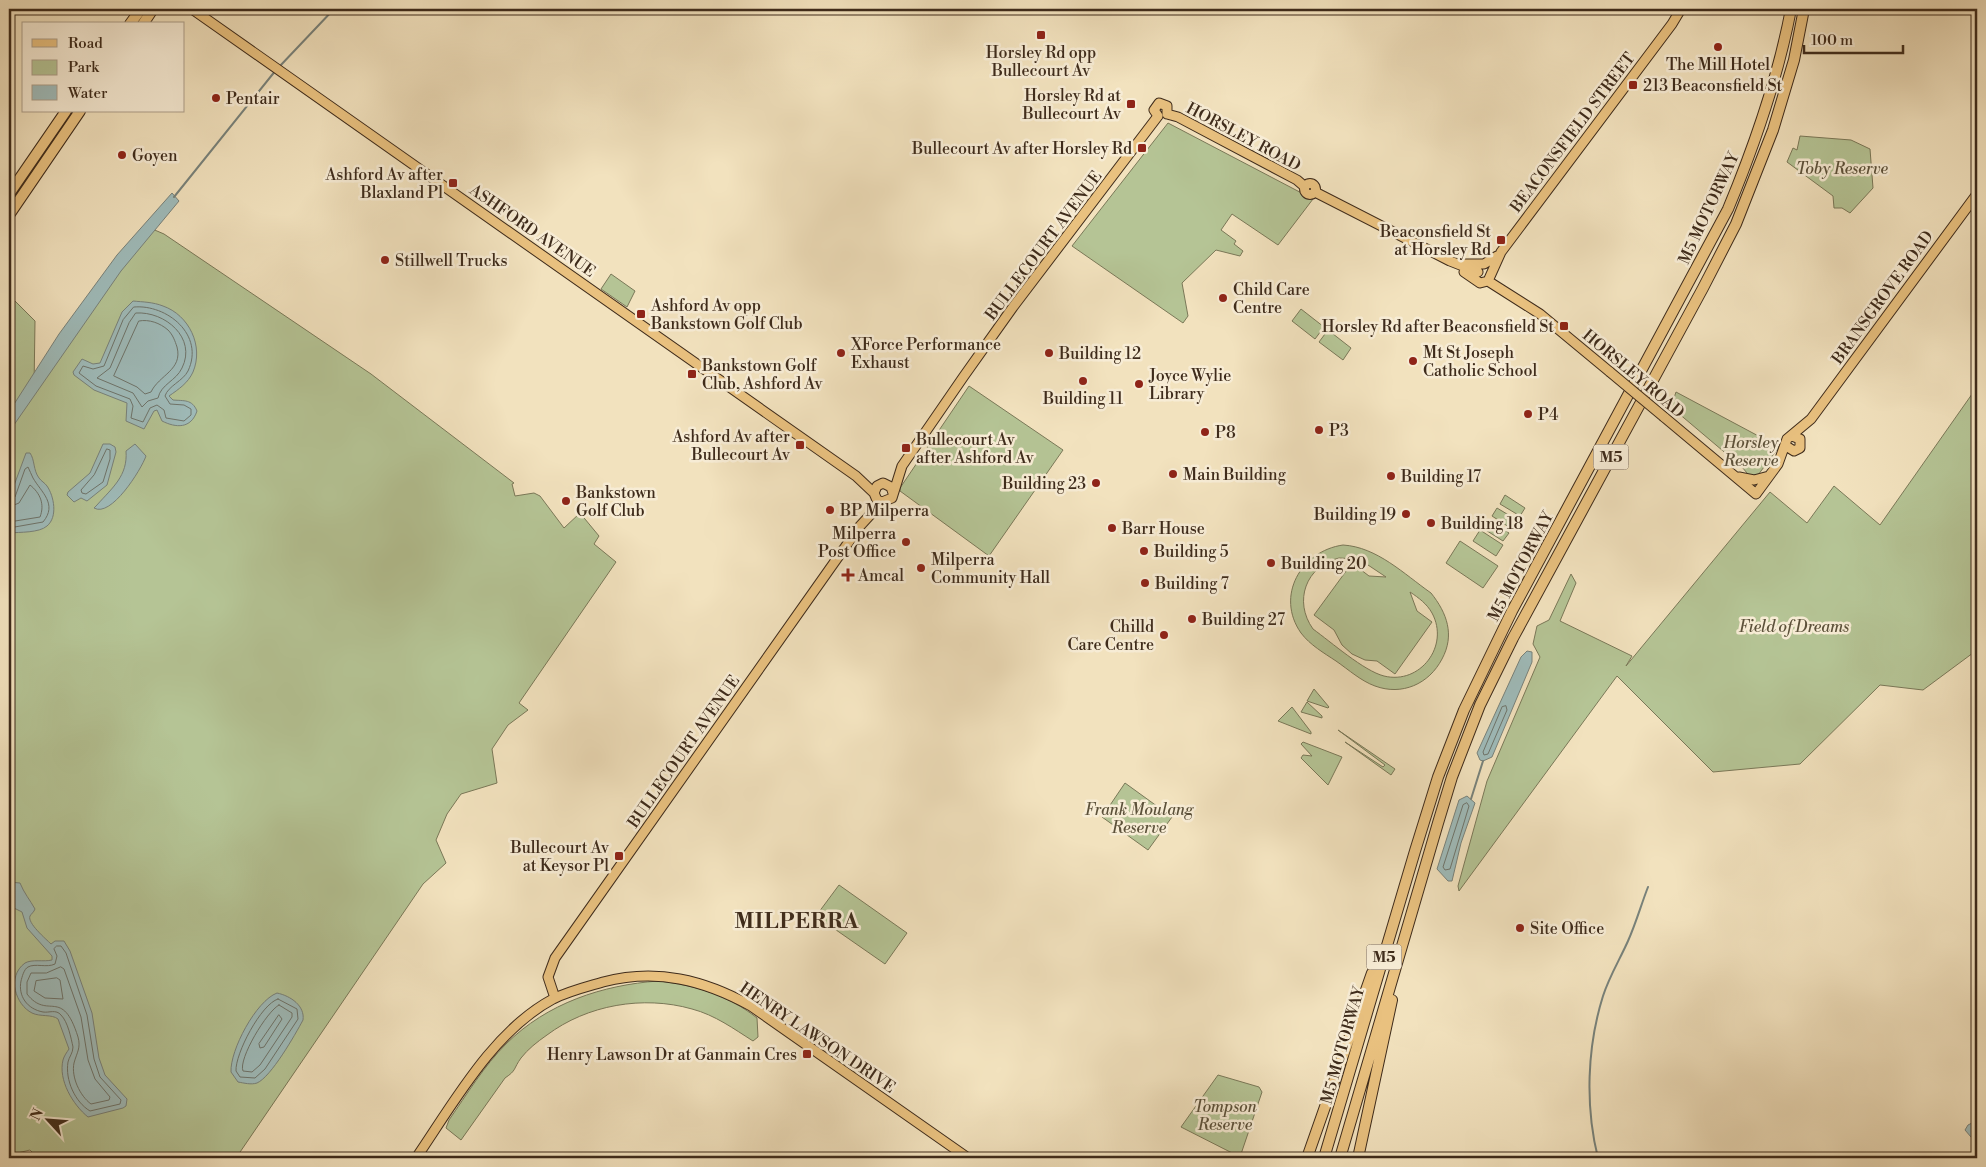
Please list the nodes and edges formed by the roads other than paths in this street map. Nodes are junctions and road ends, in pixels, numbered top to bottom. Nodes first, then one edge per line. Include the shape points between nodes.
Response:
1 (140, 9) edge
2 (153, 9) edge
3 (192, 9) edge
4 (1681, 9) edge
5 (1791, 9) edge
6 (1804, 9) edge
7 (131, 22) edge
8 (144, 22) edge
9 (65, 112) edge
10 (79, 112) edge
11 (1158, 116) joint
12 (9, 194) edge
13 (1977, 194) edge
14 (9, 215) edge
15 (1501, 252) junction
16 (1452, 262) junction
17 (1488, 263) junction
18 (1483, 276) junction
19 (1811, 419) junction
20 (1792, 436) junction
21 (1801, 441) junction
22 (1790, 449) junction
23 (902, 466) junction
24 (1734, 475) junction
25 (856, 476) junction
26 (1769, 476) junction
27 (881, 483) junction
28 (893, 493) junction
29 (874, 494) junction
30 (882, 502) junction
31 (860, 526) junction
32 (1414, 851) junction
33 (1413, 904) junction
34 (554, 998) junction
35 (416, 1158) edge
36 (968, 1158) edge
37 (1307, 1158) edge
38 (1324, 1158) edge
39 (1340, 1158) edge
40 (1358, 1158) edge

1 - 7 highway
2 - 8 highway
3 - 25 main road, ASHFORD AVENUE
4 - 15 main road, BEACONSFIELD STREET
5 - 32 highway, M5 MOTORWAY / M5 via 1766,109 1728,208 1512,611 1464,710
6 - 33 highway, M5 MOTORWAY / M5 via 1781,106 1747,198 1721,255 1512,638 1480,705 1452,777
9 - 12 highway
10 - 14 highway
11 - 16 main road, HORSLEY ROAD via 1154,110 1159,103 1167,106 1167,114 1304,186 1312,183 1315,192
11 - 23 main road, BULLECOURT AVENUE via 1013,307
13 - 19 main road, BRANSGROVE ROAD
15 - 17 main road
15 - 18 main road, BEACONSFIELD STREET
16 - 17 main road
16 - 18 main road, HORSLEY ROAD via 1452,266
17 - 18 main road
18 - 24 main road, HORSLEY ROAD, bridge via 1540,314
19 - 20 main road, BRANSGROVE ROAD
19 - 21 main road, BRANSGROVE ROAD
20 - 21 main road
20 - 22 main road via 1787,439
21 - 22 main road via 1800,448
22 - 26 main road
23 - 27 main road, BULLECOURT AVENUE
23 - 28 main road, BULLECOURT AVENUE
24 - 26 main road via 1754,480
24 - 26 main road, HORSLEY ROAD via 1756,494
25 - 27 main road, ASHFORD AVENUE
25 - 29 main road, ASHFORD AVENUE
27 - 28 main road via 891,487
27 - 29 main road
28 - 30 main road via 890,500
29 - 30 main road
29 - 31 main road, BULLECOURT AVENUE
30 - 31 main road, BULLECOURT AVENUE
31 - 34 main road, BULLECOURT AVENUE via 555,958 548,977
32 - 37 highway
32 - 38 highway, M5 MOTORWAY / M5
33 - 39 highway, M5 MOTORWAY / M5
33 - 40 highway
34 - 35 main road, HENRY LAWSON DRIVE via 524,1019 498,1044
34 - 36 main road, HENRY LAWSON DRIVE via 620,978 642,976 681,978 714,987 752,1006

